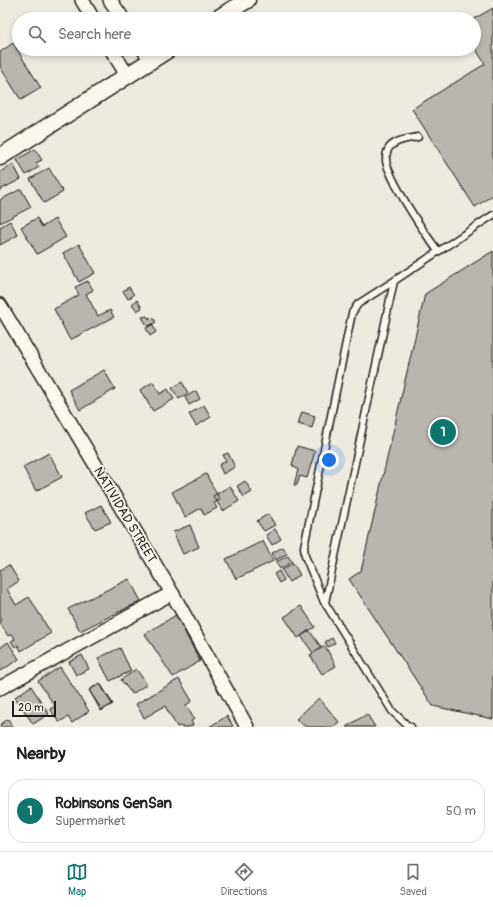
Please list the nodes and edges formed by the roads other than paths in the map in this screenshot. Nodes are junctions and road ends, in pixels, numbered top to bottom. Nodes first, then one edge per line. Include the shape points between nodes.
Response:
1 (82, 0) edge
2 (110, 0) edge
3 (247, 0) edge
4 (89, 12) edge
5 (118, 12) edge
6 (228, 12) edge
7 (115, 56) edge
8 (145, 56) edge
9 (127, 75) junction
10 (418, 137) dead end
11 (0, 157) edge
12 (493, 215) edge
13 (438, 252) junction
14 (394, 281) junction
15 (0, 305) edge
16 (172, 593) junction
17 (325, 603) junction
18 (0, 688) edge
19 (247, 727) edge
20 (411, 727) edge

1 - 4 street
2 - 5 street
3 - 6 street
7 - 9 street
8 - 9 street
9 - 11 street
10 - 13 lane via 393,144 388,149 386,160 400,193
12 - 13 lane
13 - 14 lane
14 - 17 lane
14 - 17 lane via 358,304 352,313 304,547 305,556
15 - 16 street, NATIVIDAD STREET
16 - 18 street
16 - 19 street, NATIVIDAD STREET
17 - 20 lane via 392,711

